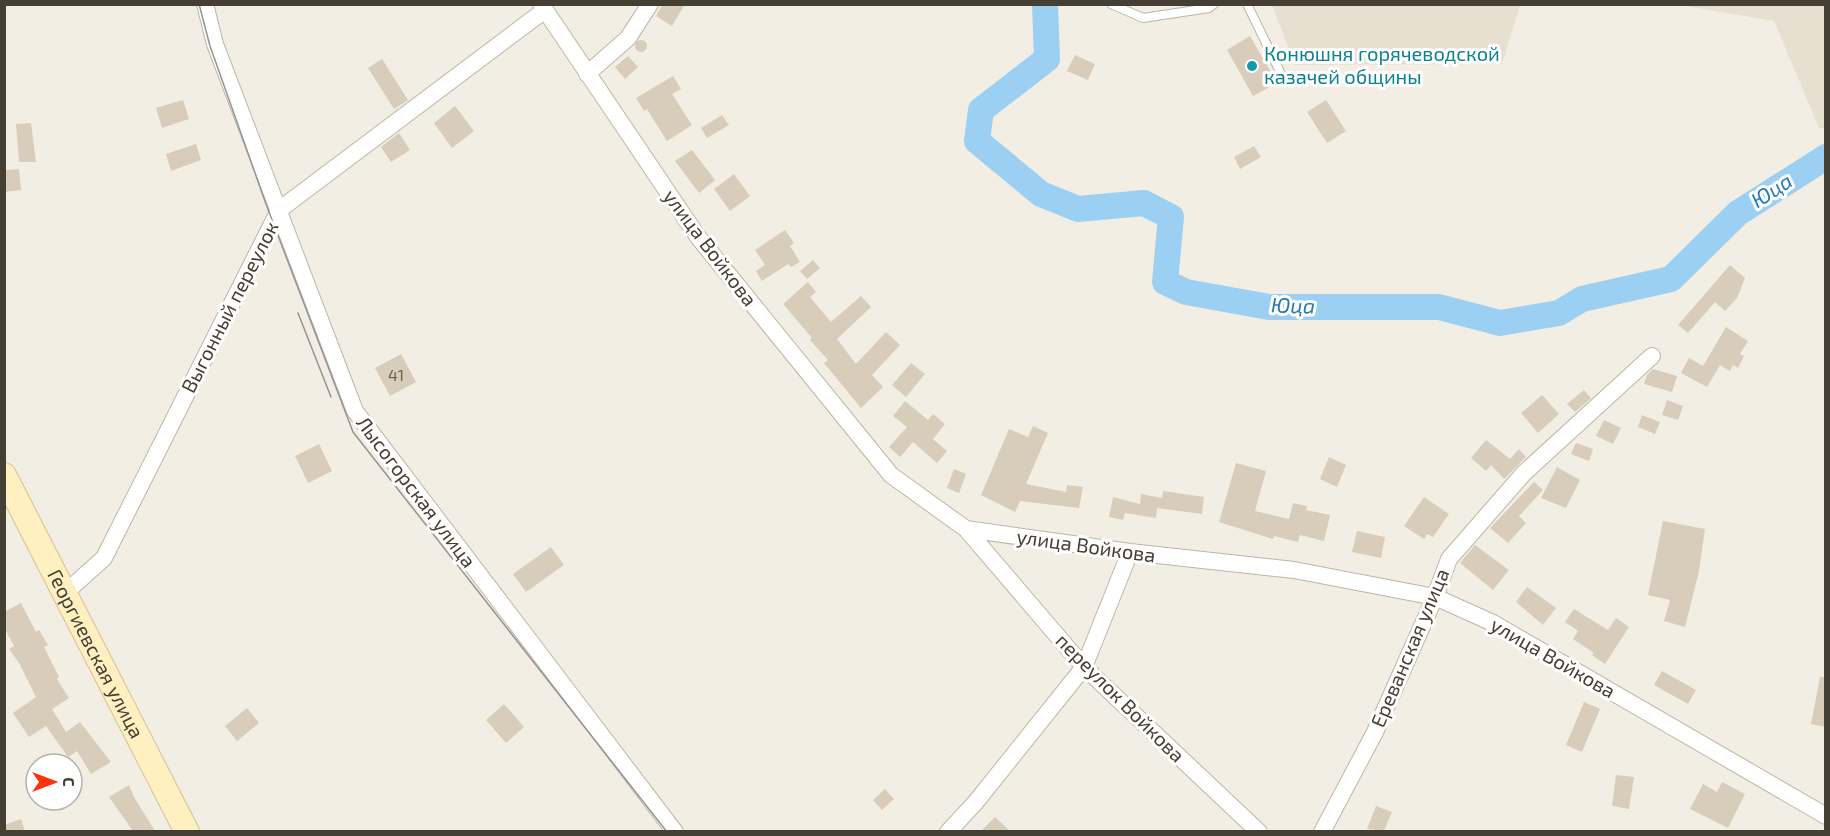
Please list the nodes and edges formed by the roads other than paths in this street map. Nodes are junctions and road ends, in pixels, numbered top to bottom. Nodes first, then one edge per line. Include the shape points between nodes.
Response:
1 (205, 4) edge
2 (650, 4) edge
3 (1111, 4) edge
4 (1214, 4) edge
5 (1247, 4) edge
6 (543, 7) edge
7 (587, 74) junction
8 (1285, 82) dead end
9 (279, 210) junction
10 (1652, 356) dead end
11 (4, 475) edge
12 (966, 529) junction
13 (1130, 552) junction
14 (65, 593) junction
15 (1436, 597) junction
16 (1083, 667) junction
17 (1826, 816) edge
18 (187, 831) edge
19 (675, 831) edge
20 (948, 831) edge
21 (1258, 831) edge
22 (1322, 831) edge

1 - 9 street, Лысогорская улица via 215,44
2 - 7 street via 628,38
3 - 4 lane via 1143,18
5 - 8 lane
6 - 7 street, улица Войкова
6 - 9 street, Выгонный переулок
7 - 12 street, улица Войкова via 698,237 891,475
9 - 14 street, Выгонный переулок via 104,558
9 - 19 street, Лысогорская улица via 355,411
10 - 15 street, Ереванская улица via 1524,473 1449,559
11 - 14 main road, Георгиевская улица
12 - 13 street, улица Войкова
12 - 16 street, переулок Войкова
13 - 15 street, улица Войкова via 1294,570
13 - 16 street
14 - 18 main road, Георгиевская улица
15 - 17 street, улица Войкова via 1492,623
15 - 22 street, Ереванская улица via 1375,732
16 - 20 street via 975,803
16 - 21 street, переулок Войкова

